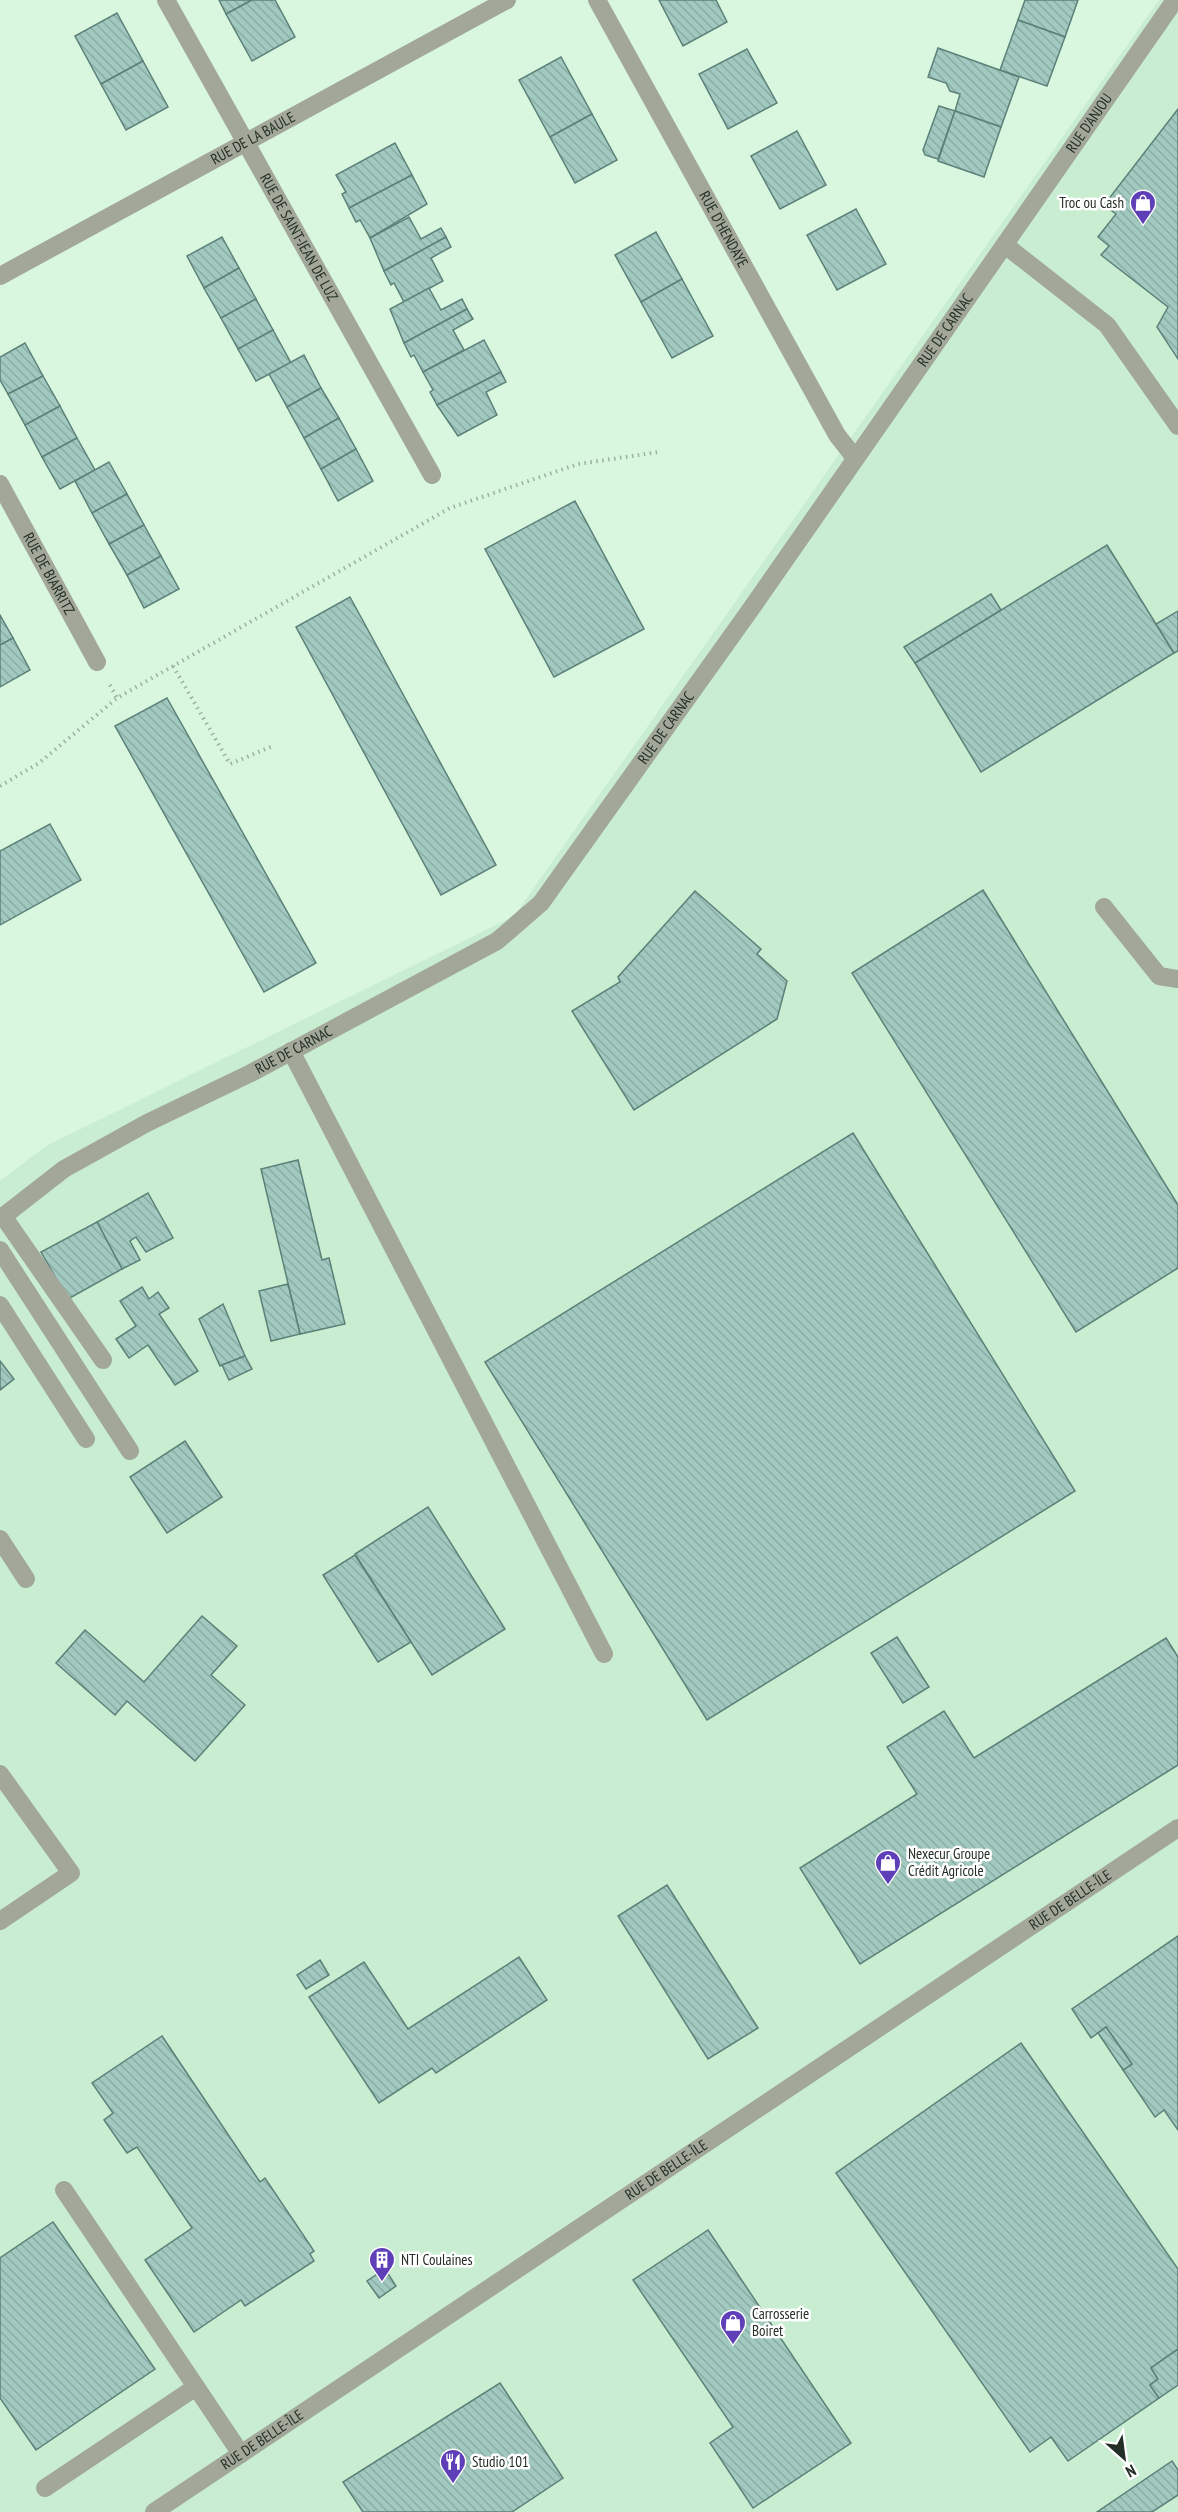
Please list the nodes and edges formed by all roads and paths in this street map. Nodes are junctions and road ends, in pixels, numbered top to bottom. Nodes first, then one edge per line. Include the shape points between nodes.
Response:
1 (166, 0) edge
2 (507, 0) edge
3 (597, 0) edge
4 (1175, 0) edge
5 (245, 142) junction
6 (1005, 245) junction
7 (0, 276) edge
8 (1178, 426) edge
9 (659, 452) dead end
10 (855, 458) junction
11 (432, 475) dead end
12 (0, 484) edge
13 (97, 662) dead end
14 (173, 666) junction
15 (273, 746) dead end
16 (0, 786) edge
17 (1104, 907) dead end
18 (1178, 979) edge
19 (291, 1051) junction
20 (2, 1218) edge
21 (0, 1250) edge
22 (0, 1305) edge
23 (103, 1360) dead end
24 (86, 1439) dead end
25 (130, 1451) dead end
26 (0, 1539) edge
27 (26, 1579) dead end
28 (604, 1654) dead end
29 (0, 1774) edge
30 (1178, 1828) edge
31 (0, 1921) edge
32 (64, 2190) dead end
33 (196, 2387) junction
34 (241, 2454) junction
35 (45, 2488) dead end
36 (154, 2512) edge

1 - 5 street, RUE DE SAINT-JEAN DE LUZ
2 - 5 street, RUE DE LA BAULE
3 - 10 street, RUE D'HENDAYE via 837,435
4 - 6 street, RUE D'ANJOU
5 - 7 street, RUE DE LA BAULE
5 - 11 street, RUE DE SAINT-JEAN DE LUZ
6 - 8 street via 1107,325
6 - 10 street, RUE DE CARNAC
9 - 14 path via 578,464 450,508
10 - 19 street, RUE DE CARNAC via 541,903 497,941
12 - 13 street, RUE DE BIARRITZ
14 - 15 path via 230,764
14 - 16 path via 117,698 39,764
17 - 18 street via 1159,976
19 - 20 street, RUE DE CARNAC via 75,1163
19 - 28 street
20 - 23 street
21 - 25 street
22 - 24 street
26 - 27 street
29 - 31 street via 71,1873
30 - 34 street, RUE DE BELLE-ÎLE
32 - 33 street
33 - 34 street
33 - 35 street
34 - 36 street, RUE DE BELLE-ÎLE

